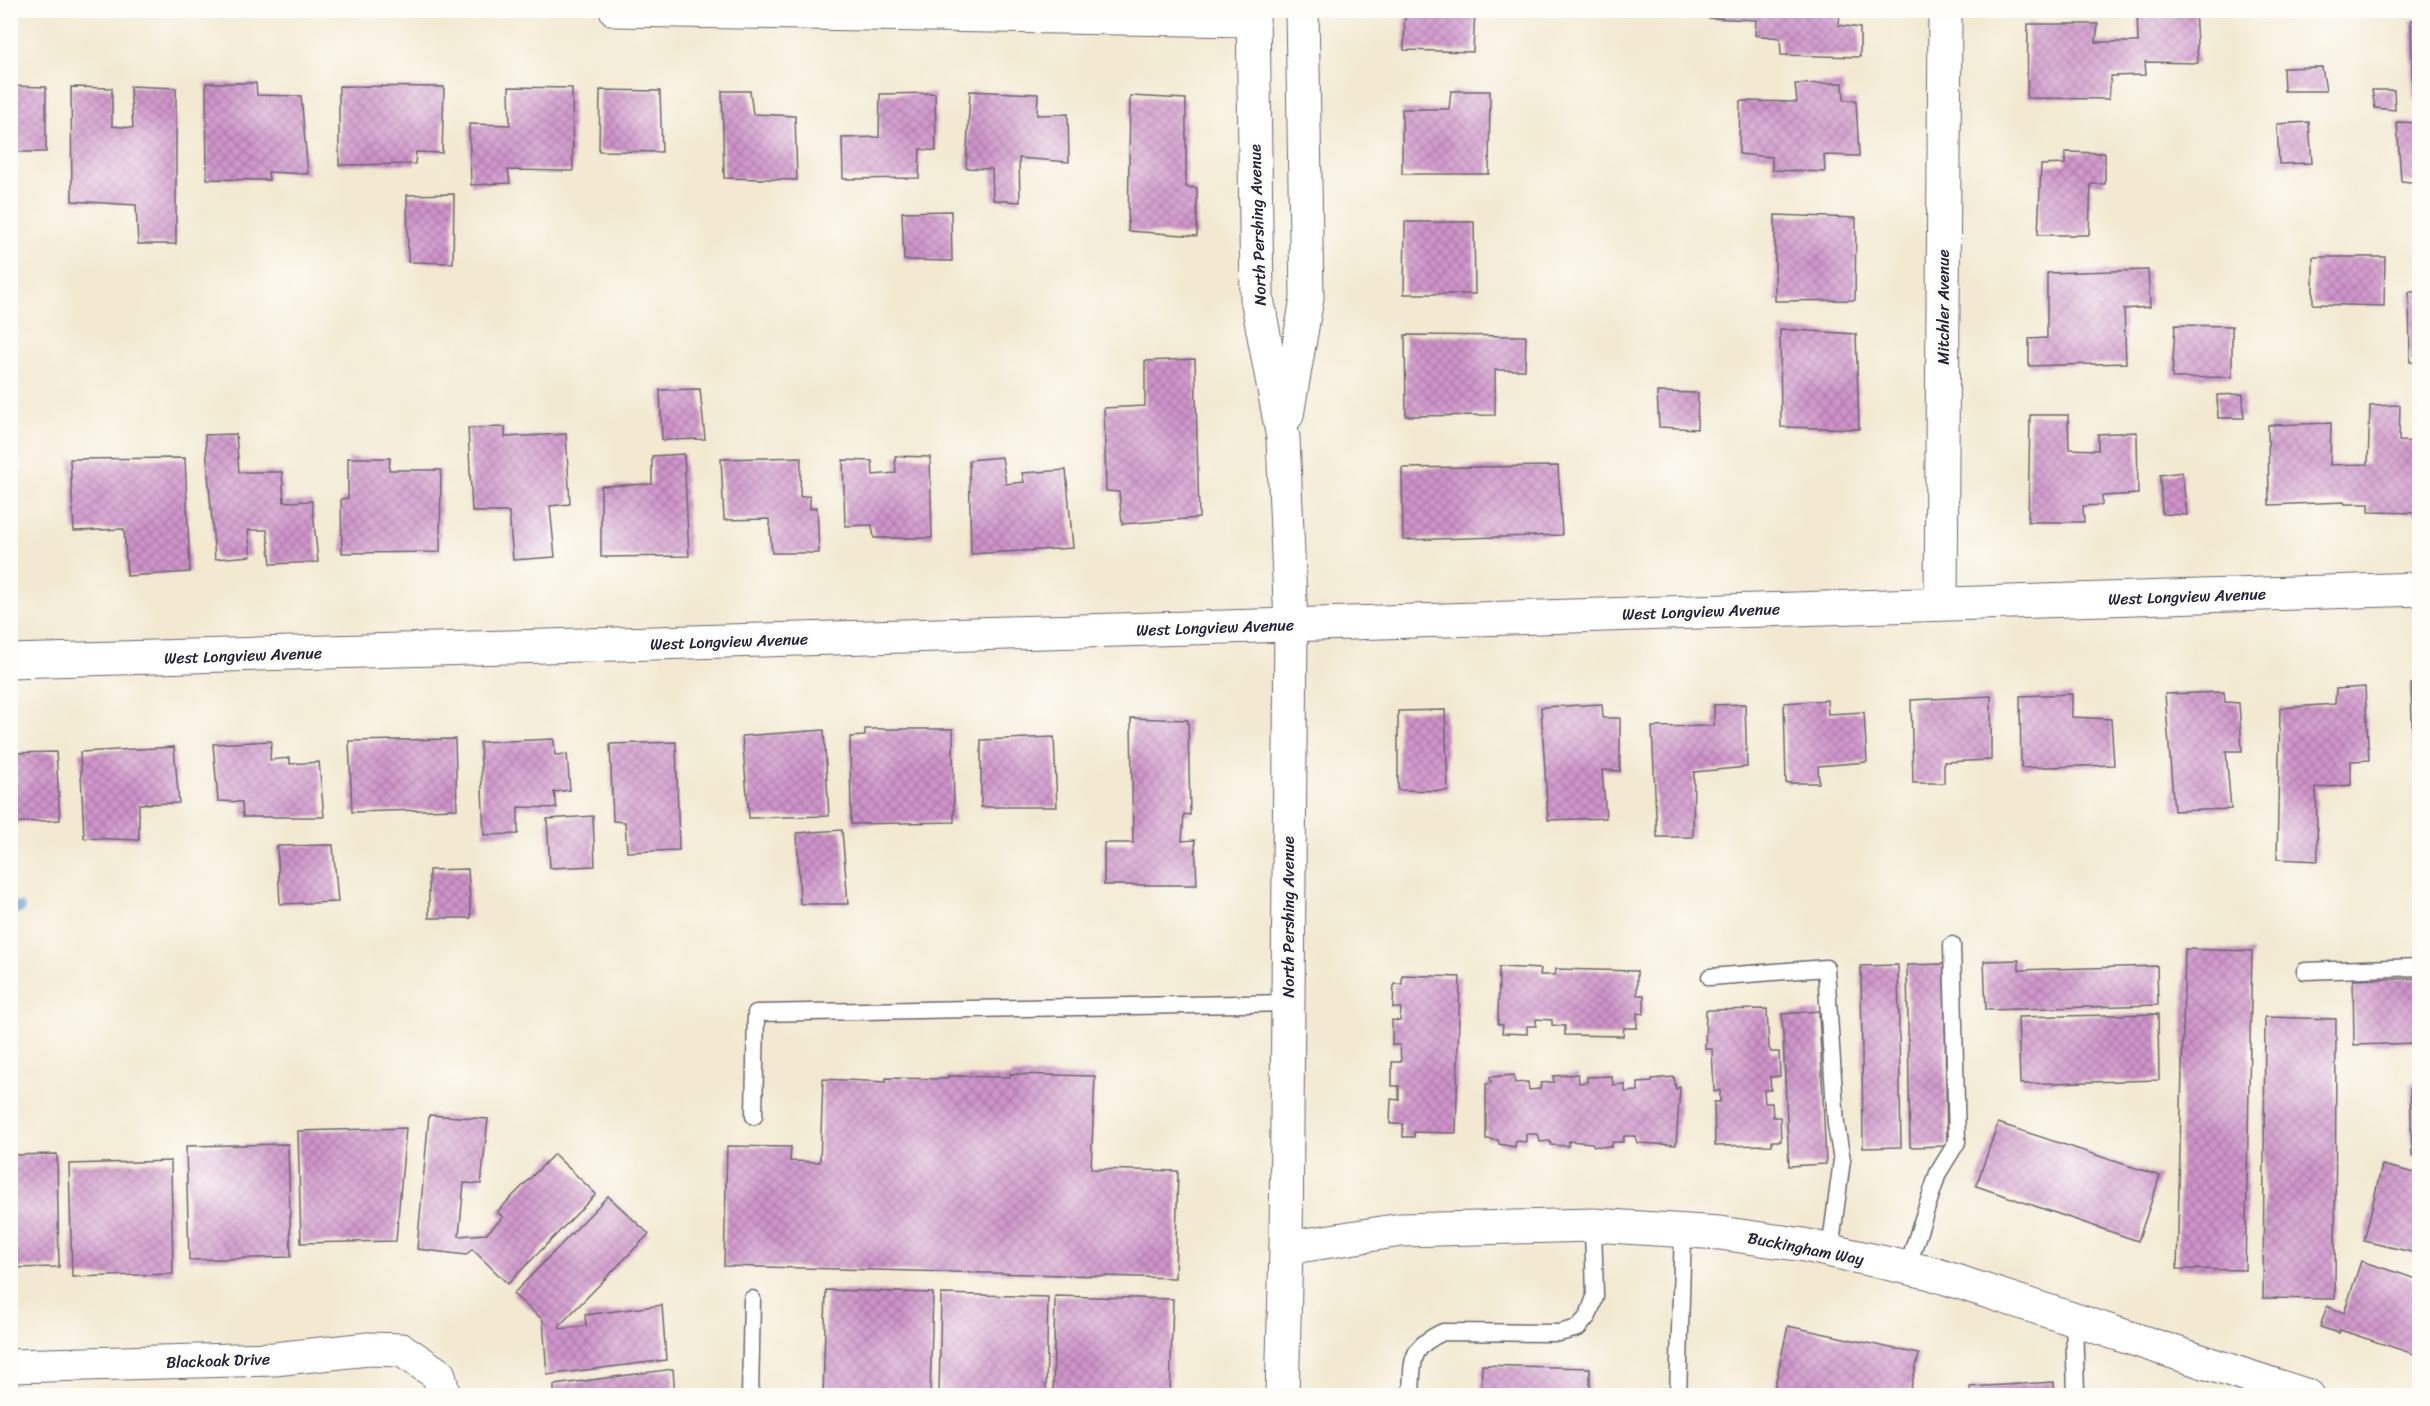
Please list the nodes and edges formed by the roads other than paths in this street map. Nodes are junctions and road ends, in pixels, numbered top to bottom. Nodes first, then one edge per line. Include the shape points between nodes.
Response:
1 (616, 10) edge
2 (1302, 10) edge
3 (1945, 10) edge
4 (1252, 15) edge
5 (1283, 438) junction
6 (2420, 589) edge
7 (1941, 604) junction
8 (1291, 624) junction
9 (10, 661) edge
10 (1952, 945) dead end
11 (2420, 967) edge
12 (2305, 971) dead end
13 (1710, 977) dead end
14 (1288, 1003) junction
15 (754, 1116) dead end
16 (1593, 1226) junction
17 (1683, 1230) junction
18 (1286, 1248) junction
19 (1830, 1251) junction
20 (1907, 1268) junction
21 (752, 1299) dead end
22 (2074, 1319) junction
23 (10, 1366) edge
24 (444, 1395) edge
25 (750, 1395) edge
26 (1282, 1395) edge
27 (1411, 1395) edge
28 (1678, 1395) edge
29 (2076, 1395) edge
30 (2308, 1395) edge

1 - 4 street
2 - 5 street, North Pershing Avenue via 1307,298
3 - 7 street, Mitchler Avenue
4 - 5 street, North Pershing Avenue via 1257,298
5 - 8 street, North Pershing Avenue
6 - 7 street, West Longview Avenue
7 - 8 street, West Longview Avenue
8 - 9 street, West Longview Avenue
8 - 14 street, North Pershing Avenue
10 - 20 lane via 1957,1142 1938,1173
11 - 12 lane
13 - 19 lane via 1826,968 1836,1125 1842,1160
14 - 15 lane via 756,1013
14 - 18 street, North Pershing Avenue
16 - 17 street, Buckingham Way
16 - 18 street, Buckingham Way via 1401,1230
16 - 27 lane via 1594,1297 1588,1316 1578,1328 1559,1333 1443,1332 1416,1349
17 - 19 street, Buckingham Way
17 - 28 lane
18 - 26 street, North Pershing Avenue
19 - 20 street, Buckingham Way
20 - 22 street, Buckingham Way
21 - 25 lane
22 - 29 lane
22 - 30 street, Buckingham Way
23 - 24 street, Blackoak Drive via 274,1359 368,1349 402,1350 439,1375

